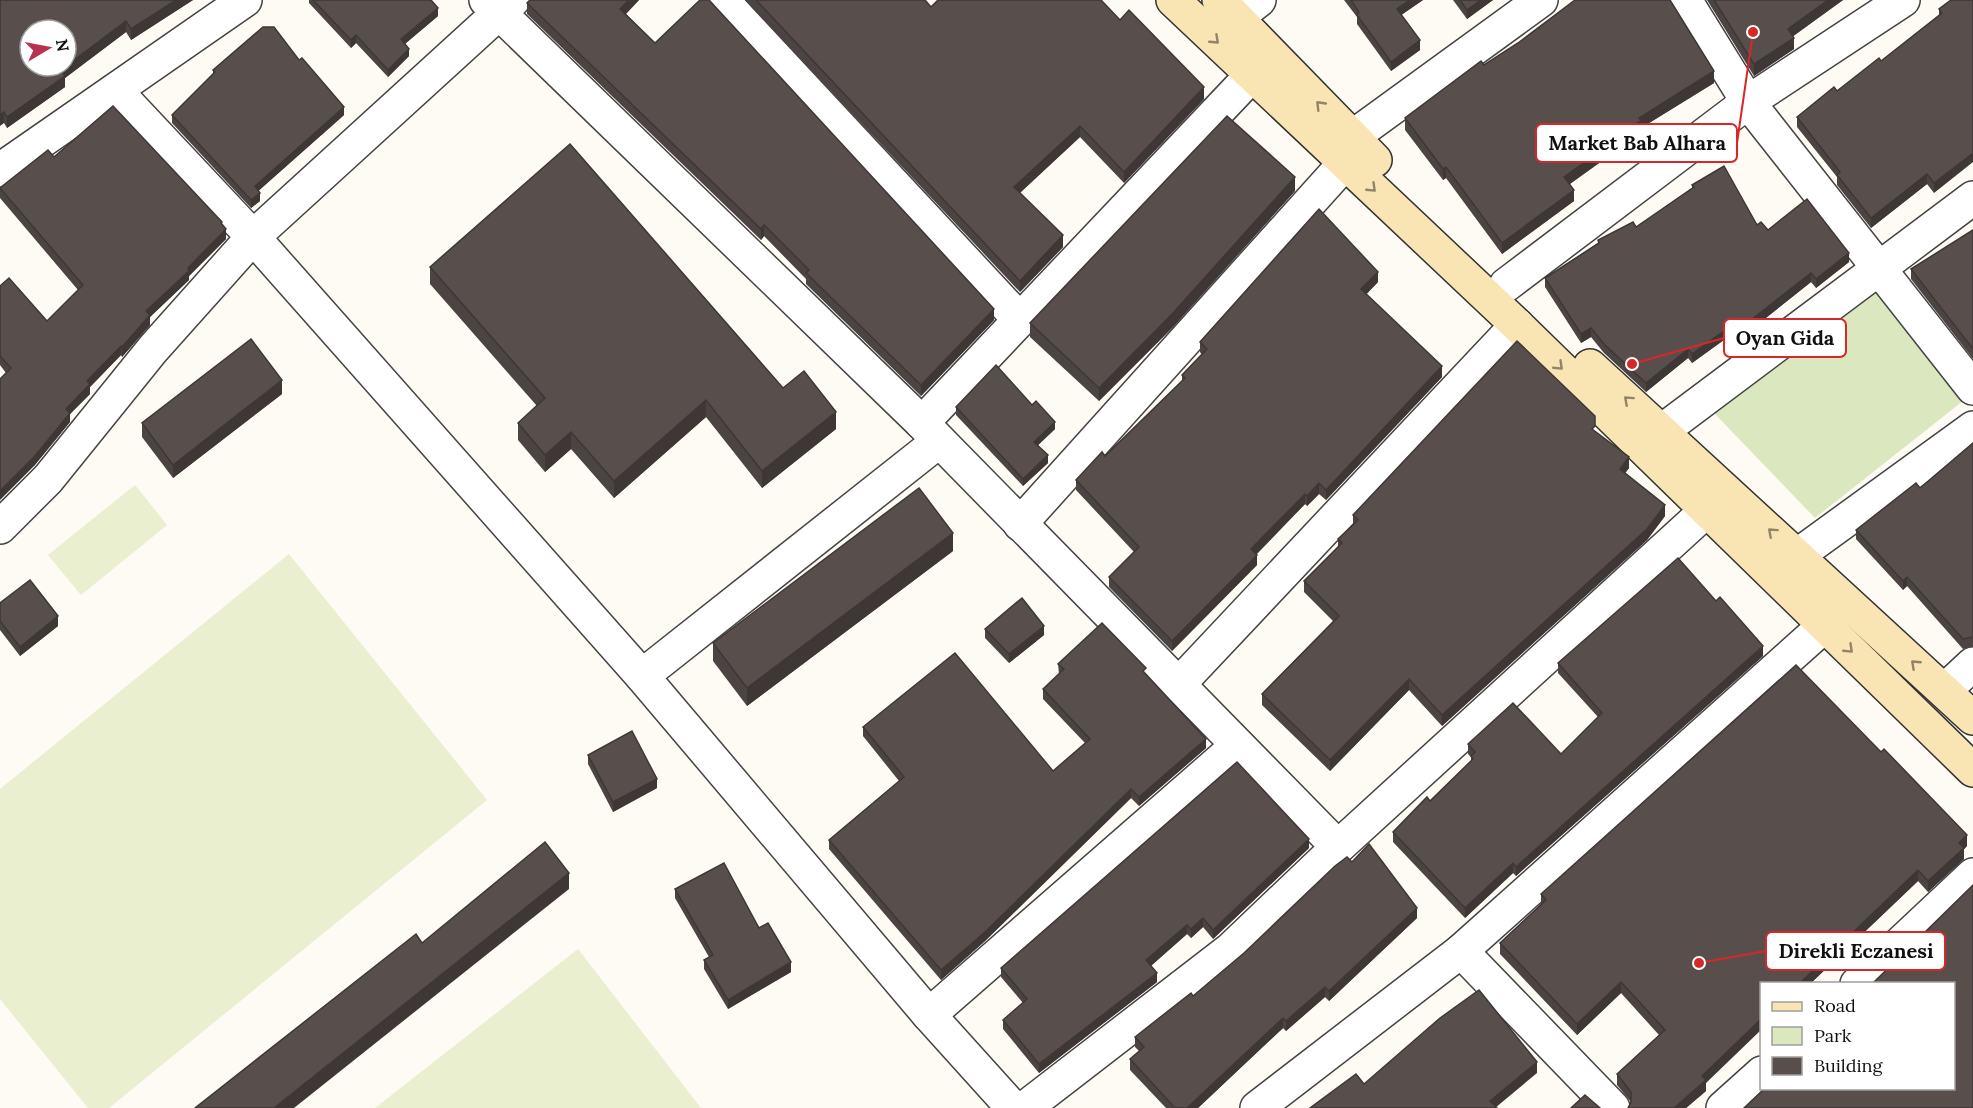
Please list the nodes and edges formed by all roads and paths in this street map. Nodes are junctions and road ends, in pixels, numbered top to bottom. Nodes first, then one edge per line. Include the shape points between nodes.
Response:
1 (245, 0) edge
2 (722, 0) edge
3 (1173, 0) edge
4 (1540, 0) edge
5 (1685, 0) edge
6 (1903, 0) edge
7 (499, 4) edge
8 (1238, 6) edge
9 (1252, 75) junction
10 (116, 91) junction
11 (1748, 102) junction
12 (1348, 150) junction
13 (5, 157) edge
14 (1973, 198) edge
15 (253, 237) junction
16 (1879, 268) junction
17 (1506, 285) junction
18 (1020, 320) junction
19 (1517, 325) junction
20 (1973, 388) edge
21 (1973, 428) edge
22 (1662, 431) junction
23 (930, 432) junction
24 (1707, 510) junction
25 (1020, 524) junction
26 (1, 525) edge
27 (1798, 555) junction
28 (1824, 626) junction
29 (1973, 664) edge
30 (642, 676) junction
31 (1178, 685) junction
32 (1944, 691) junction
33 (1973, 718) edge
34 (1237, 746) junction
35 (1973, 770) edge
36 (1338, 848) junction
37 (1973, 875) edge
38 (1461, 951) junction
39 (1859, 982) edge
40 (929, 1015) junction
41 (1760, 1073) edge
42 (1013, 1108) edge
43 (1025, 1108) edge
44 (1257, 1108) edge
45 (1613, 1108) edge
46 (1724, 1108) edge

1 - 10 street
2 - 18 street
3 -> 9 main road
4 - 12 street
5 - 11 street
6 - 11 street
7 - 15 street
7 - 23 street
12 -> 8 main road
9 - 12 main road
9 - 18 street
10 - 13 street
10 - 15 street
11 - 16 street
11 - 17 street
12 - 17 main road
12 -> 19 main road
12 - 25 street
14 - 16 street
15 - 26 street via 153,349 48,479
15 - 30 street
16 - 20 street
16 - 22 street
22 -> 17 main road
18 - 23 street
19 -> 24 main road
19 - 31 street
21 - 27 street
27 -> 22 main road
23 - 25 street
23 - 30 street
24 - 28 main road
24 - 36 street
25 - 31 street
32 -> 27 main road
28 -> 35 main road
28 - 38 street
29 - 32 street
30 - 40 street
31 - 34 street
32 - 33 main road
34 - 36 street
34 - 40 street
36 - 43 street via 1231,949
37 - 39 street
38 - 44 street
38 - 45 street
40 - 42 street
41 - 46 street

